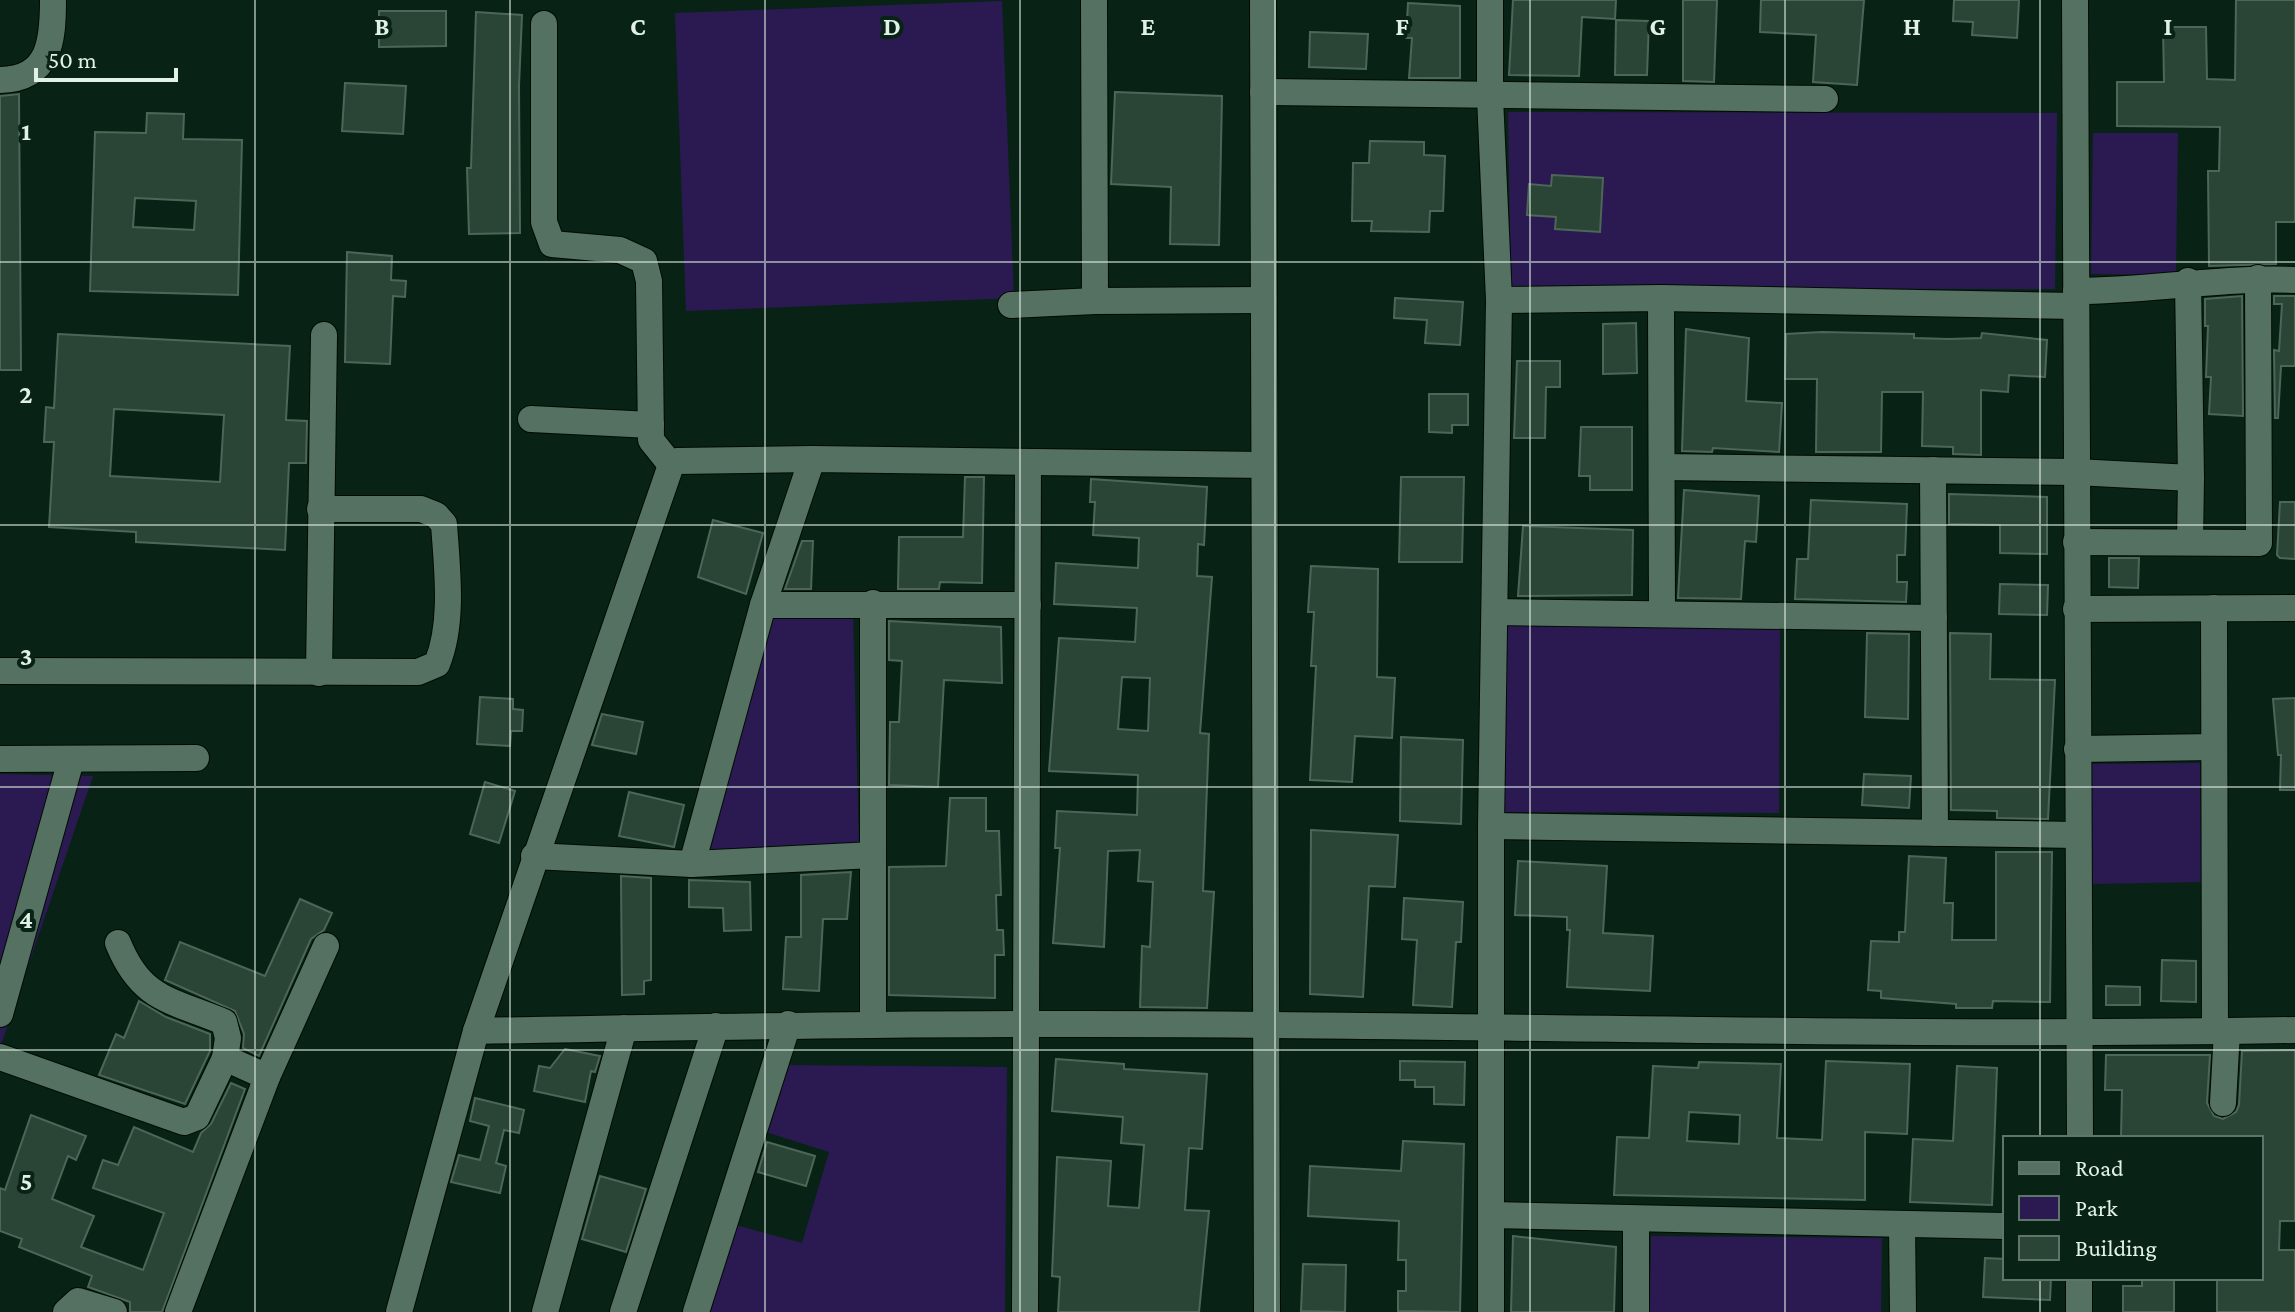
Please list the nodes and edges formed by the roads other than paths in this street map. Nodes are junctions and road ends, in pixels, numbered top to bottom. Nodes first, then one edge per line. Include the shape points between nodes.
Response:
1 (53, 0) edge
2 (1094, 0) edge
3 (1263, 0) edge
4 (1490, 0) edge
5 (2075, 0) edge
6 (544, 24) dead end
7 (0, 80) edge
8 (1263, 92) junction
9 (1490, 97) junction
10 (1825, 99) dead end
11 (2258, 278) junction
12 (2295, 280) edge
13 (2188, 281) junction
14 (1661, 298) junction
15 (2076, 298) junction
16 (1264, 300) junction
17 (1499, 300) junction
18 (1095, 301) junction
19 (1011, 305) dead end
20 (324, 335) dead end
21 (531, 419) dead end
22 (651, 425) junction
23 (812, 459) junction
24 (1028, 462) junction
25 (671, 465) junction
26 (1264, 465) junction
27 (1662, 467) junction
28 (1933, 470) junction
29 (2076, 472) junction
30 (2191, 478) junction
31 (320, 509) junction
32 (2076, 542) junction
33 (2190, 542) junction
34 (873, 603) junction
35 (763, 605) junction
36 (1028, 605) junction
37 (2214, 608) junction
38 (2295, 608) edge
39 (2076, 609) junction
40 (1496, 612) junction
41 (1662, 614) junction
42 (1934, 618) junction
43 (0, 671) edge
44 (319, 673) junction
45 (2214, 747) junction
46 (2077, 749) junction
47 (196, 758) dead end
48 (0, 759) edge
49 (71, 760) junction
50 (1491, 826) junction
51 (1935, 833) junction
52 (2077, 835) junction
53 (873, 855) junction
54 (534, 856) junction
55 (692, 864) junction
56 (118, 943) dead end
57 (326, 946) dead end
58 (0, 1014) edge
59 (788, 1024) junction
60 (873, 1025) junction
61 (1266, 1025) junction
62 (716, 1026) junction
63 (1029, 1027) junction
64 (624, 1028) junction
65 (1492, 1028) junction
66 (2295, 1030) edge
67 (476, 1031) junction
68 (2221, 1031) junction
69 (2080, 1033) junction
70 (0, 1057) edge
71 (225, 1058) junction
72 (267, 1077) junction
73 (2223, 1103) dead end
74 (2080, 1136) edge
75 (1492, 1215) junction
76 (1636, 1219) junction
77 (1902, 1224) junction
78 (2003, 1226) edge
79 (2079, 1280) edge
80 (66, 1312) edge
81 (114, 1312) edge
82 (178, 1312) edge
83 (399, 1312) edge
84 (545, 1312) edge
85 (623, 1312) edge
86 (696, 1312) edge
87 (1025, 1312) edge
88 (1267, 1312) edge
89 (1491, 1312) edge
90 (1636, 1312) edge
91 (1903, 1312) edge
92 (2079, 1312) edge

1 - 7 street via 47,54 33,73
2 - 18 street
3 - 8 street
4 - 9 street
5 - 15 street
6 - 22 street via 544,222 552,244 620,250 644,261 649,281
8 - 9 street
8 - 16 street
9 - 10 street
9 - 17 street
11 - 12 street
11 - 13 street
11 - 33 street via 2259,543
13 - 15 street via 2163,289
13 - 30 street
14 - 15 street
14 - 17 street
14 - 27 street
15 - 29 street
16 - 18 street
16 - 26 street
17 - 40 street
18 - 19 street
20 - 31 street
21 - 22 street
22 - 25 street via 651,440
23 - 24 street
23 - 25 street
23 - 35 street
24 - 26 street
24 - 36 street
25 - 54 street
26 - 61 street
27 - 28 street
27 - 41 street
28 - 29 street
28 - 42 street
29 - 30 street
29 - 32 street
30 - 33 street
31 - 44 street
31 - 44 street via 421,509 436,515 444,524 447,622 437,664 418,672
32 - 33 street
32 - 39 street
34 - 35 street
34 - 36 street
34 - 53 street
35 - 55 street
36 - 63 street
37 - 38 street
37 - 39 street
37 - 45 street
39 - 46 street
40 - 41 street
40 - 50 street
41 - 42 street
42 - 51 street
43 - 44 street
45 - 46 street
45 - 68 street
46 - 52 street
47 - 49 street
48 - 49 street
49 - 58 street
50 - 51 street
50 - 65 street
51 - 52 street
52 - 69 street
53 - 55 street
53 - 60 street
54 - 55 street
54 - 67 street
56 - 71 street via 146,990 224,1022
57 - 72 street
59 - 60 street
59 - 62 street
59 - 86 street
60 - 63 street
61 - 63 street
61 - 65 street
61 - 88 street
62 - 64 street
62 - 85 street
63 - 87 street
64 - 67 street
64 - 84 street
65 - 69 street
65 - 75 street
66 - 68 street
67 - 83 street
68 - 69 street
68 - 73 street
69 - 74 street
70 - 71 street via 184,1122 197,1117
71 - 72 street
72 - 82 street
75 - 76 street
75 - 89 street
76 - 77 street
76 - 90 street
77 - 78 street
77 - 91 street
79 - 92 street
80 - 81 street via 78,1301

